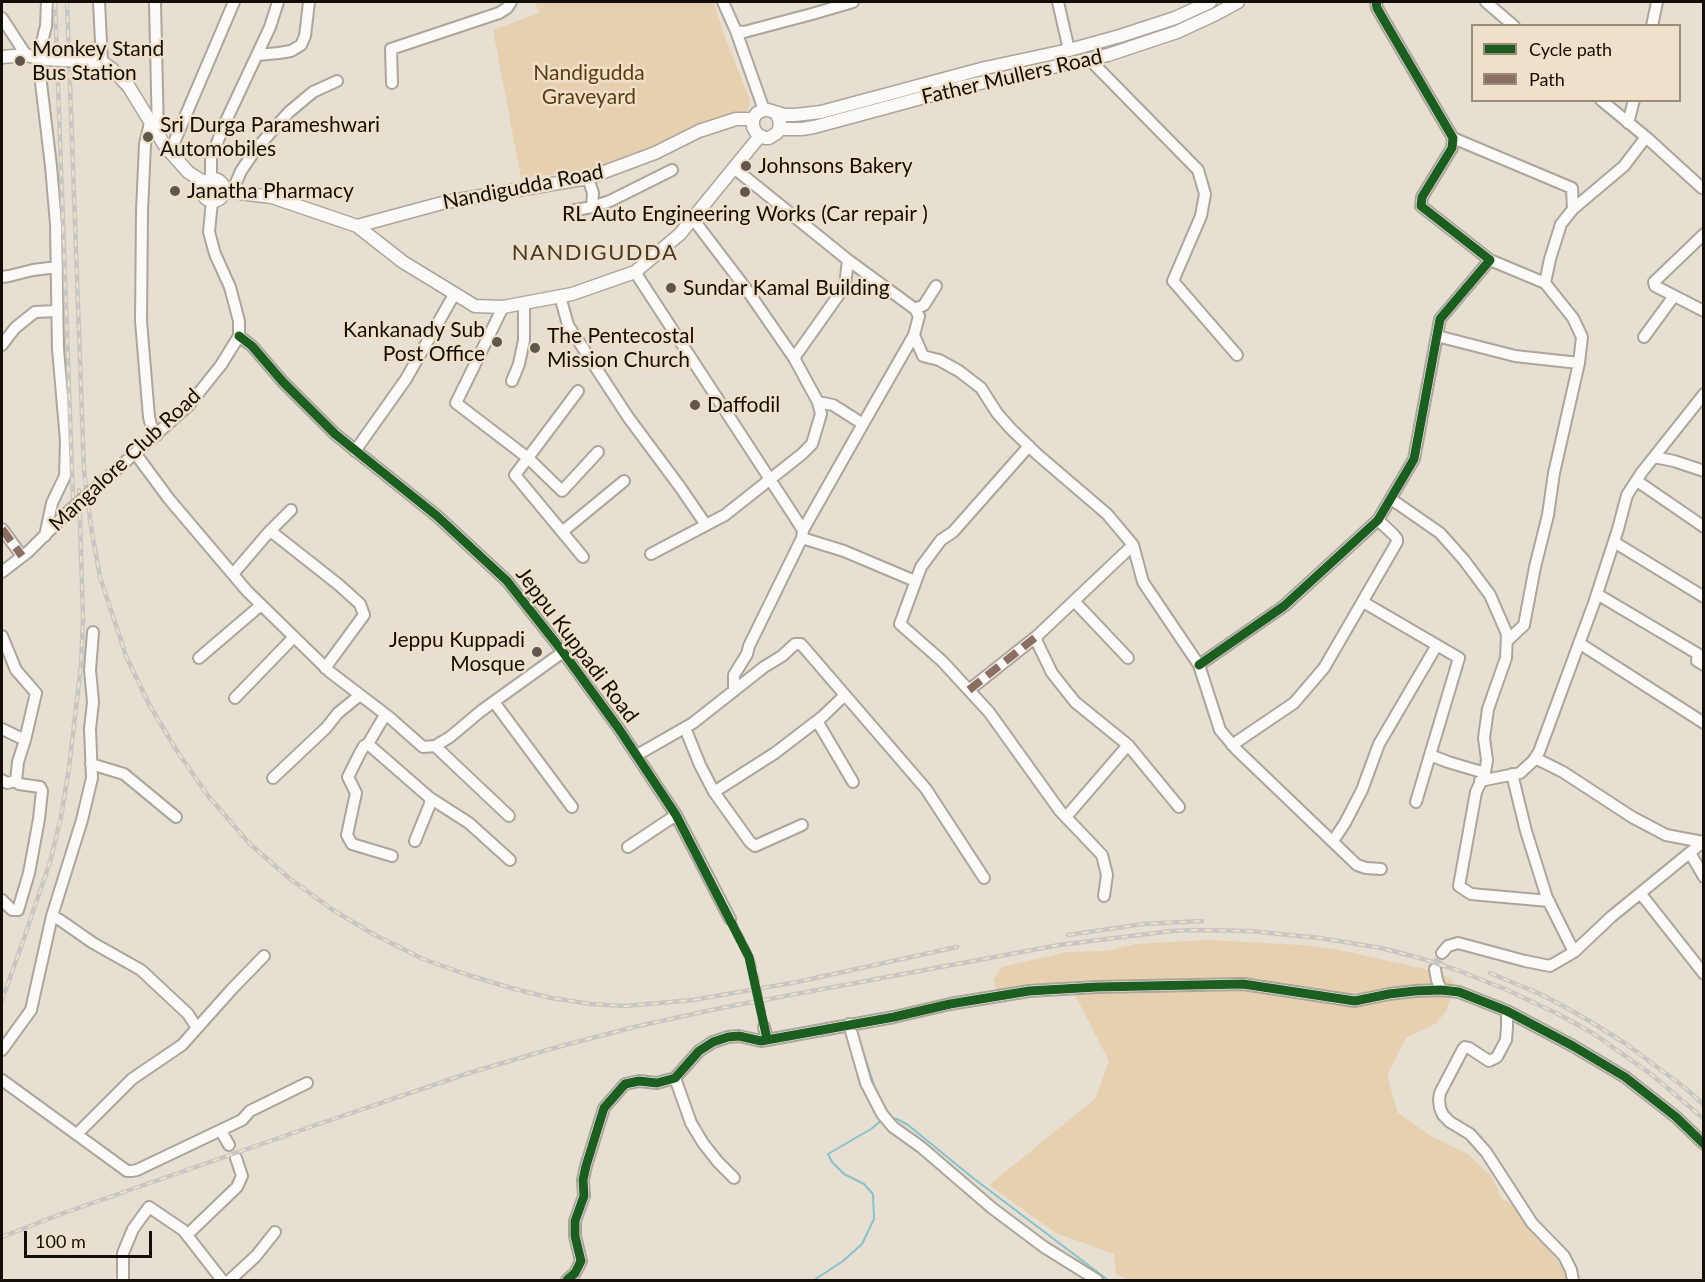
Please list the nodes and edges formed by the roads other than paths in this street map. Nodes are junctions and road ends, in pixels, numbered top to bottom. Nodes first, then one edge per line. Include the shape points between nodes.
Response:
1 (47, 2) edge
2 (99, 2) edge
3 (154, 2) edge
4 (234, 2) edge
5 (278, 2) edge
6 (309, 2) edge
7 (511, 2) edge
8 (723, 2) edge
9 (809, 2) edge
10 (853, 2) edge
11 (1058, 2) edge
12 (1210, 2) edge
13 (1238, 2) edge
14 (1376, 2) edge
15 (1486, 2) edge
16 (1657, 2) edge
17 (812, 14) junction
18 (2, 18) edge
19 (1512, 24) edge
20 (1652, 24) edge
21 (736, 32) junction
22 (1069, 50) junction
23 (257, 55) junction
24 (2, 57) edge
25 (36, 57) junction
26 (1089, 59) junction
27 (102, 62) junction
28 (337, 81) dead end
29 (392, 83) dead end
30 (1603, 102) edge
31 (1633, 102) edge
32 (770, 112) junction
33 (753, 119) junction
34 (150, 123) junction
35 (1628, 123) junction
36 (779, 129) junction
37 (158, 135) junction
38 (760, 136) junction
39 (1453, 138) junction
40 (1646, 138) junction
41 (170, 152) junction
42 (735, 168) junction
43 (672, 170) dead end
44 (588, 178) junction
45 (208, 181) junction
46 (1703, 188) edge
47 (228, 192) junction
48 (212, 201) junction
49 (592, 207) junction
50 (1573, 209) junction
51 (570, 211) dead end
52 (693, 219) junction
53 (357, 226) junction
54 (1704, 234) edge
55 (848, 260) junction
56 (1490, 260) junction
57 (57, 267) junction
58 (635, 272) junction
59 (2, 277) edge
60 (1545, 283) junction
61 (936, 286) dead end
62 (454, 293) junction
63 (560, 296) junction
64 (1674, 296) junction
65 (524, 303) junction
66 (503, 307) junction
67 (915, 309) junction
68 (57, 311) junction
69 (1704, 311) edge
70 (914, 335) junction
71 (239, 336) junction
72 (1437, 336) junction
73 (1644, 337) dead end
74 (2, 345) edge
75 (1237, 355) dead end
76 (794, 358) junction
77 (1579, 363) junction
78 (512, 381) dead end
79 (578, 391) dead end
80 (1704, 394) edge
81 (818, 402) junction
82 (863, 424) junction
83 (157, 435) junction
84 (1029, 446) junction
85 (355, 451) junction
86 (598, 452) dead end
87 (135, 453) junction
88 (1654, 457) junction
89 (528, 458) junction
90 (1704, 471) edge
91 (770, 479) junction
92 (624, 481) dead end
93 (1637, 481) junction
94 (1391, 499) junction
95 (291, 510) dead end
96 (1378, 520) junction
97 (706, 525) junction
98 (1704, 527) edge
99 (2, 529) edge
100 (562, 532) junction
101 (268, 533) junction
102 (802, 534) junction
103 (45, 536) junction
104 (1614, 542) junction
105 (1133, 545) junction
106 (651, 555) dead end
107 (22, 556) junction
108 (583, 557) dead end
109 (2, 572) edge
110 (233, 574) junction
111 (915, 581) junction
112 (1597, 594) junction
113 (1704, 597) edge
114 (1074, 601) junction
115 (1363, 602) junction
116 (261, 605) junction
117 (93, 632) dead end
118 (2, 636) edge
119 (1037, 636) junction
120 (294, 637) junction
121 (1508, 640) junction
122 (1579, 643) junction
123 (1437, 645) junction
124 (1704, 650) edge
125 (563, 652) junction
126 (199, 658) dead end
127 (1128, 658) dead end
128 (1700, 663) edge
129 (1199, 665) junction
130 (326, 668) junction
131 (969, 690) junction
132 (734, 691) junction
133 (360, 695) junction
134 (845, 695) junction
135 (235, 698) dead end
136 (494, 702) junction
137 (385, 715) junction
138 (817, 721) junction
139 (1704, 723) edge
140 (685, 728) junction
141 (2, 729) edge
142 (25, 740) junction
143 (368, 744) junction
144 (1128, 745) junction
145 (1232, 745) junction
146 (435, 746) junction
147 (637, 755) junction
148 (1430, 755) junction
149 (1535, 758) junction
150 (91, 764) junction
151 (1512, 774) junction
152 (1482, 777) junction
153 (273, 778) dead end
154 (2, 780) edge
155 (16, 780) junction
156 (853, 782) dead end
157 (714, 792) junction
158 (430, 798) junction
159 (1416, 802) dead end
160 (572, 807) dead end
161 (1179, 807) dead end
162 (676, 815) junction
163 (508, 816) dead end
164 (176, 817) dead end
165 (1066, 817) junction
166 (802, 825) dead end
167 (1333, 840) junction
168 (415, 841) dead end
169 (1703, 842) edge
170 (628, 847) dead end
171 (1690, 853) junction
172 (392, 856) dead end
173 (510, 860) dead end
174 (1381, 869) dead end
175 (1704, 877) edge
176 (984, 878) dead end
177 (1641, 894) junction
178 (1104, 896) dead end
179 (2, 900) edge
180 (1549, 901) junction
181 (52, 916) junction
182 (730, 919) tunnel mouth
183 (1574, 952) junction
184 (1442, 953) dead end
185 (264, 956) dead end
186 (1435, 969) tunnel mouth
187 (1704, 974) edge
188 (1441, 990) junction
189 (1507, 1011) junction
190 (849, 1024) junction
191 (764, 1027) tunnel mouth
192 (197, 1028) junction
193 (767, 1039) junction
194 (2, 1050) edge
195 (675, 1078) junction
196 (2, 1080) edge
197 (307, 1083) dead end
198 (220, 1131) junction
199 (76, 1134) junction
200 (1704, 1144) edge
201 (229, 1145) dead end
202 (236, 1158) dead end
203 (734, 1178) dead end
204 (274, 1232) dead end
205 (187, 1235) junction
206 (123, 1281) edge
207 (222, 1281) edge
208 (230, 1281) edge
209 (567, 1281) edge
210 (1097, 1281) edge
211 (1573, 1281) edge

1 - 25 street via 46,26
2 - 27 street
3 - 37 street
4 - 41 street
5 - 23 street
6 - 23 street via 301,45 291,51
7 - 29 street via 499,13 391,49
8 - 21 street
9 - 17 street
10 - 17 street
11 - 22 street
12 - 22 main road via 1175,18
13 - 26 main road, Father Mullers Road via 1177,32
14 - 39 street
15 - 19 street
16 - 20 street
17 - 21 street
18 - 25 street
21 - 32 street
22 - 32 main road via 821,112
23 - 45 street via 211,158
24 - 25 main road
25 - 27 main road, bridge
25 - 57 street via 51,166
26 - 36 main road, Father Mullers Road via 962,87 814,127
26 - 75 street via 1198,170 1205,194 1201,216 1173,281
27 - 34 main road via 129,87
28 - 47 street via 313,92 289,112 256,149
30 - 35 street
31 - 35 street
32 - 33 main road via 757,113
32 - 36 main road via 780,121
33 - 38 main road via 754,131
33 - 44 main road, Nandigudda Road via 735,119 699,131 655,153
34 - 37 main road
34 - 83 street via 145,144 141,321 149,417
35 - 40 street
36 - 38 main road via 769,138
37 - 41 main road
38 - 42 main road
39 - 50 street via 1572,189
39 - 56 street via 1452,148 1422,197 1421,206
40 - 46 street
40 - 50 street via 1624,166
41 - 45 main road via 188,172
42 - 52 main road
42 - 55 street
43 - 49 street
44 - 49 street
44 - 53 main road, Nandigudda Road via 446,202
45 - 47 main road via 215,179
45 - 48 main road via 203,193
47 - 48 main road
47 - 53 main road via 272,197
48 - 71 street via 209,231 230,287
49 - 51 street
50 - 60 street via 1561,224
52 - 58 main road
52 - 76 street
53 - 62 main road via 403,262
54 - 64 street via 1654,282
55 - 67 street
55 - 76 street via 845,286
56 - 60 street
56 - 72 street via 1440,319
57 - 59 street
57 - 68 street
58 - 63 main road
58 - 91 street
60 - 77 street via 1573,318 1582,337
61 - 67 street via 924,305
62 - 66 main road via 475,306
62 - 85 street via 406,379
63 - 65 main road
63 - 97 street via 568,325
64 - 69 street
64 - 73 street
65 - 66 main road
65 - 78 street via 524,340
66 - 89 street via 456,403
67 - 70 street via 919,316
68 - 74 street via 35,312
68 - 103 street via 65,476 52,503
70 - 82 street
70 - 84 street via 923,356 959,370 981,388 997,413
71 - 83 street, Mangalore Club Road via 189,405
71 - 85 street, Jeppu Kuppadi Road
72 - 77 street via 1515,356
72 - 94 street via 1414,459
76 - 81 street
77 - 121 street via 1524,625
79 - 89 street
80 - 88 street
81 - 82 street via 833,405
81 - 91 street via 821,414 812,444
82 - 102 street
83 - 87 street, Mangalore Club Road
84 - 105 street via 1107,514
84 - 111 street via 953,532 941,540
85 - 125 street, Jeppu Kuppadi Road via 437,516 507,581
86 - 89 street via 562,491
87 - 103 street, Mangalore Club Road, bridge
87 - 110 street
88 - 90 street
88 - 93 street
89 - 100 street via 515,475
91 - 97 street
91 - 102 street
92 - 100 street
93 - 98 street
93 - 104 street via 1627,495
94 - 96 street
94 - 121 street via 1440,534 1464,560 1490,595
95 - 101 street
96 - 115 street via 1397,542
96 - 129 street via 1284,606
97 - 106 street
99 - 107 street
100 - 108 street
101 - 110 street
101 - 130 street via 273,533 360,604 364,615
102 - 111 street
102 - 132 street via 734,675
103 - 107 street, Mangalore Club Road
104 - 112 street
104 - 113 street
105 - 114 street
105 - 129 street via 1143,582
107 - 109 street, Mangalore Club Road
110 - 116 street
111 - 131 street via 900,624
112 - 122 street
112 - 128 street via 1698,654
114 - 119 street
114 - 127 street
115 - 123 street
115 - 145 street via 1324,668 1294,703
116 - 120 street
116 - 126 street
117 - 150 street
118 - 142 street via 16,670 36,693
119 - 131 street
119 - 144 street via 1052,673 1075,702
120 - 130 street
120 - 135 street
121 - 152 street via 1506,658 1488,709
122 - 139 street
122 - 149 street
123 - 148 street via 1459,658
123 - 167 street via 1379,744 1362,790
124 - 128 street
125 - 136 street
125 - 147 street, Jeppu Kuppadi Road
129 - 145 street via 1221,730
130 - 133 street
131 - 165 street
132 - 134 street via 795,644 801,644
132 - 140 street
133 - 137 street
133 - 153 street
134 - 138 street
134 - 176 street via 926,789
136 - 146 street
136 - 160 street
137 - 143 street
137 - 146 street via 423,747
138 - 156 street
138 - 157 street via 776,753
140 - 147 street
140 - 157 street
141 - 142 street
142 - 155 street
143 - 158 street
143 - 172 street via 348,777 356,793 347,835 352,844
144 - 161 street
144 - 165 street
145 - 167 street
146 - 163 street
147 - 162 street, Jeppu Kuppadi Road
148 - 152 street
148 - 159 street
149 - 151 street via 1520,773
149 - 169 street via 1666,835
150 - 164 street via 124,774
150 - 181 street via 92,778 82,820
151 - 152 street
151 - 180 street
152 - 180 street via 1459,886 1471,894
154 - 155 street
155 - 179 street via 40,787 39,819 18,910 12,910
157 - 166 street via 755,846
158 - 168 street
158 - 173 street via 469,823
162 - 170 street
162 - 182 street, Jeppu Kuppadi Road
165 - 178 street via 1102,855 1107,875
167 - 174 street via 1357,865
169 - 171 street
171 - 175 street
171 - 177 street
177 - 183 street
177 - 187 street
180 - 183 street
181 - 192 street via 141,970 188,1014
181 - 194 street via 31,1010
183 - 184 street via 1550,966 1458,943
185 - 192 street
186 - 188 street
188 - 189 street via 1459,992
188 - 190 street via 1355,1001 1243,984 1029,991
189 - 200 street via 1625,1077
189 - 211 street via 1506,1040 1497,1057 1489,1061 1469,1048 1462,1049 1440,1093 1440,1108 1450,1122 1470,1134 1486,1152 1532,1222 1564,1256
190 - 193 street
190 - 210 street via 866,1083 893,1127 992,1208
191 - 193 street
192 - 199 street via 183,1045 132,1079
193 - 195 street via 739,1036 713,1042
195 - 203 street via 691,1123
195 - 209 street via 625,1084 604,1108 586,1166 584,1196 574,1221 581,1261
196 - 199 street
197 - 198 street via 250,1111 242,1120
198 - 199 street via 132,1171
198 - 201 street
202 - 205 street via 242,1176 237,1188
204 - 208 street
205 - 206 street via 149,1207 133,1229 123,1253
205 - 207 street

